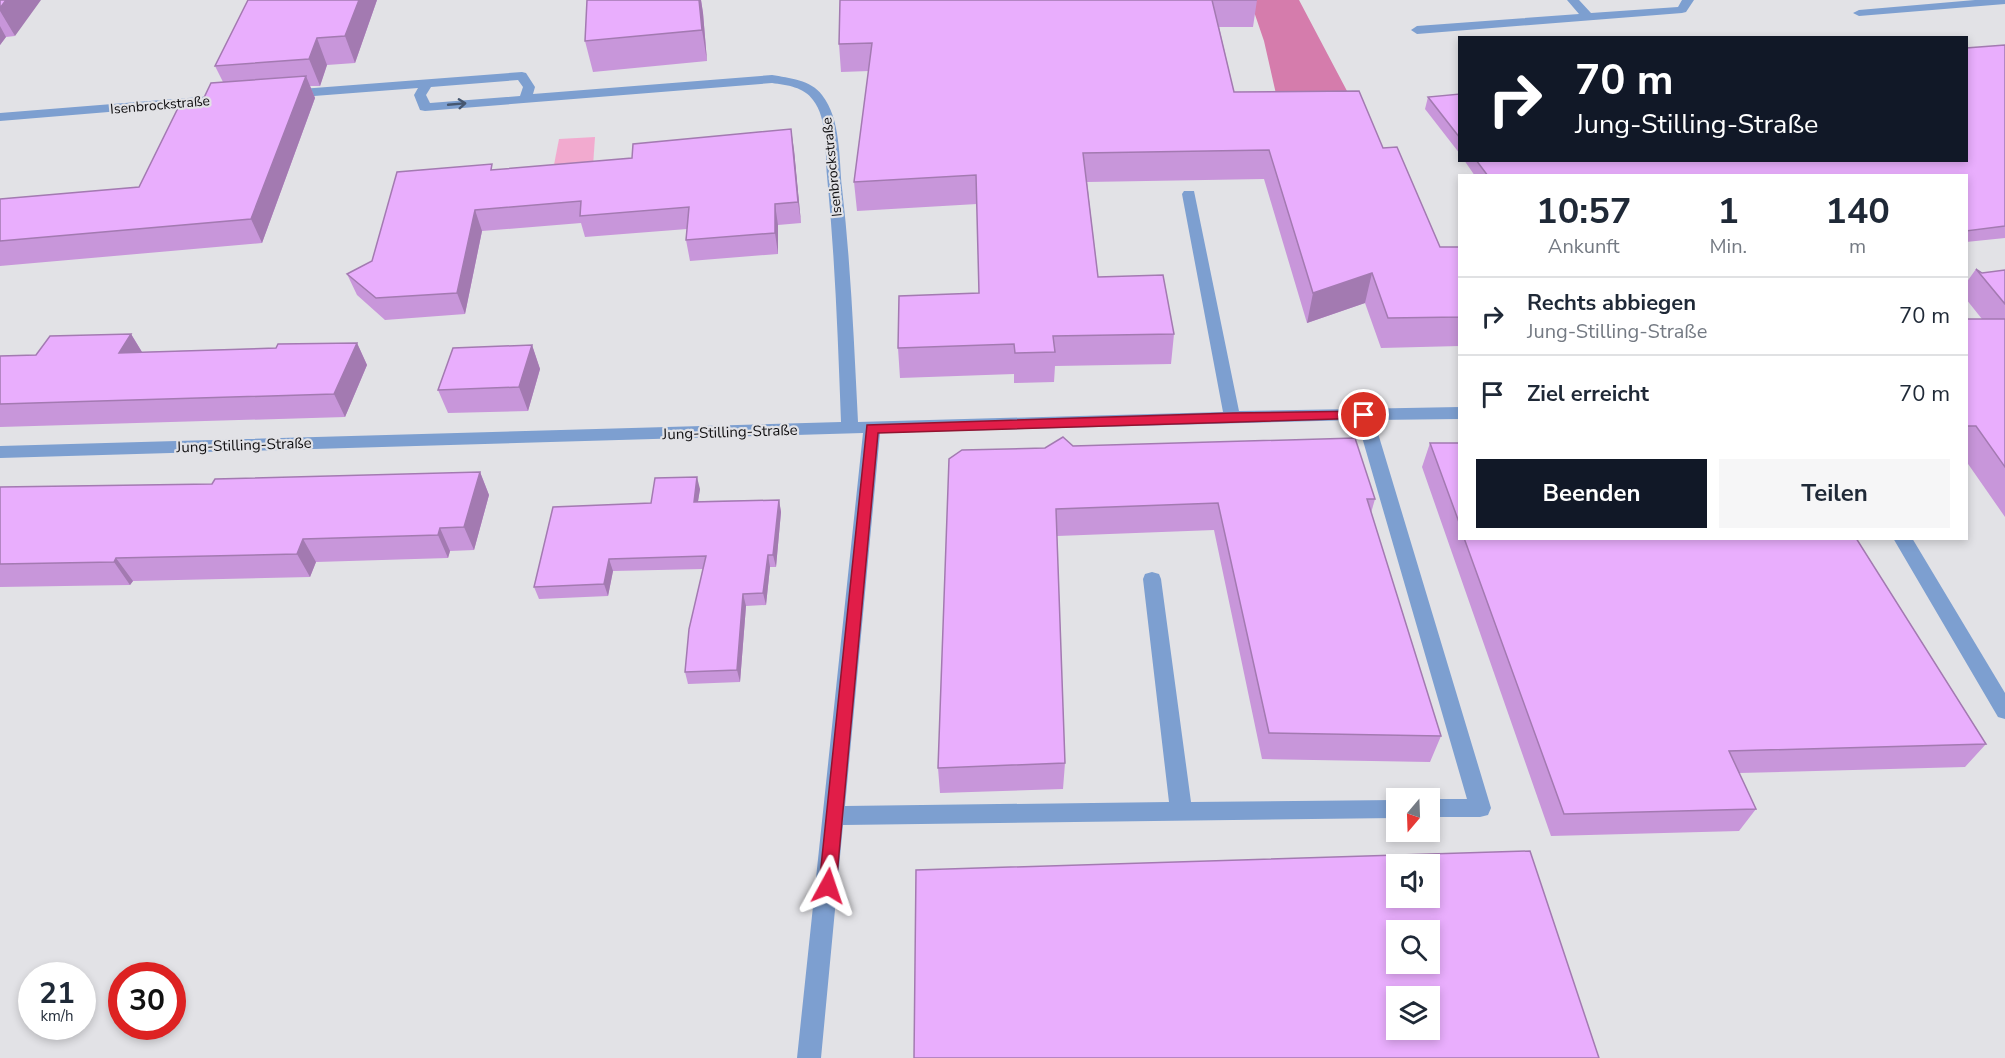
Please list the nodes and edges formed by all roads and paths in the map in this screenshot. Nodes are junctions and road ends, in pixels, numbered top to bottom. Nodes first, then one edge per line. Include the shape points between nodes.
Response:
1 (1573, 0) edge
2 (1688, 0) edge
3 (2005, 1) edge
4 (1859, 14) dead end
5 (1588, 17) junction
6 (1417, 30) dead end
7 (427, 83) junction
8 (277, 95) edge
9 (243, 98) edge
10 (526, 98) junction
11 (0, 117) edge
12 (1189, 194) dead end
13 (1458, 413) edge
14 (1364, 415) junction
15 (1233, 417) junction
16 (872, 428) junction
17 (850, 429) junction
18 (0, 452) edge
19 (1903, 540) edge
20 (1152, 579) dead end
21 (2005, 711) edge
22 (1440, 808) edge
23 (1386, 809) edge
24 (1181, 812) junction
25 (834, 816) junction
26 (809, 1058) edge

1 - 5 street
2 - 5 street via 1682,10
3 - 4 street
5 - 6 street
7 - 8 street
7 - 10 street via 522,76 529,87
7 -> 10 street, Isenbrockstraße via 420,95 425,107
9 - 11 street, Isenbrockstraße
10 - 17 street, Isenbrockstraße via 772,79 797,83 816,92 825,105 829,126 843,264
12 - 15 street
13 - 14 street, Jung-Stilling-Straße
14 - 15 street, Jung-Stilling-Straße
14 - 22 street via 1480,808
15 - 16 street, Jung-Stilling-Straße
16 - 17 street, Jung-Stilling-Straße
16 - 25 street
17 - 18 street, Jung-Stilling-Straße
19 - 21 street
20 - 24 street
23 - 24 street
24 - 25 street
25 - 26 street

